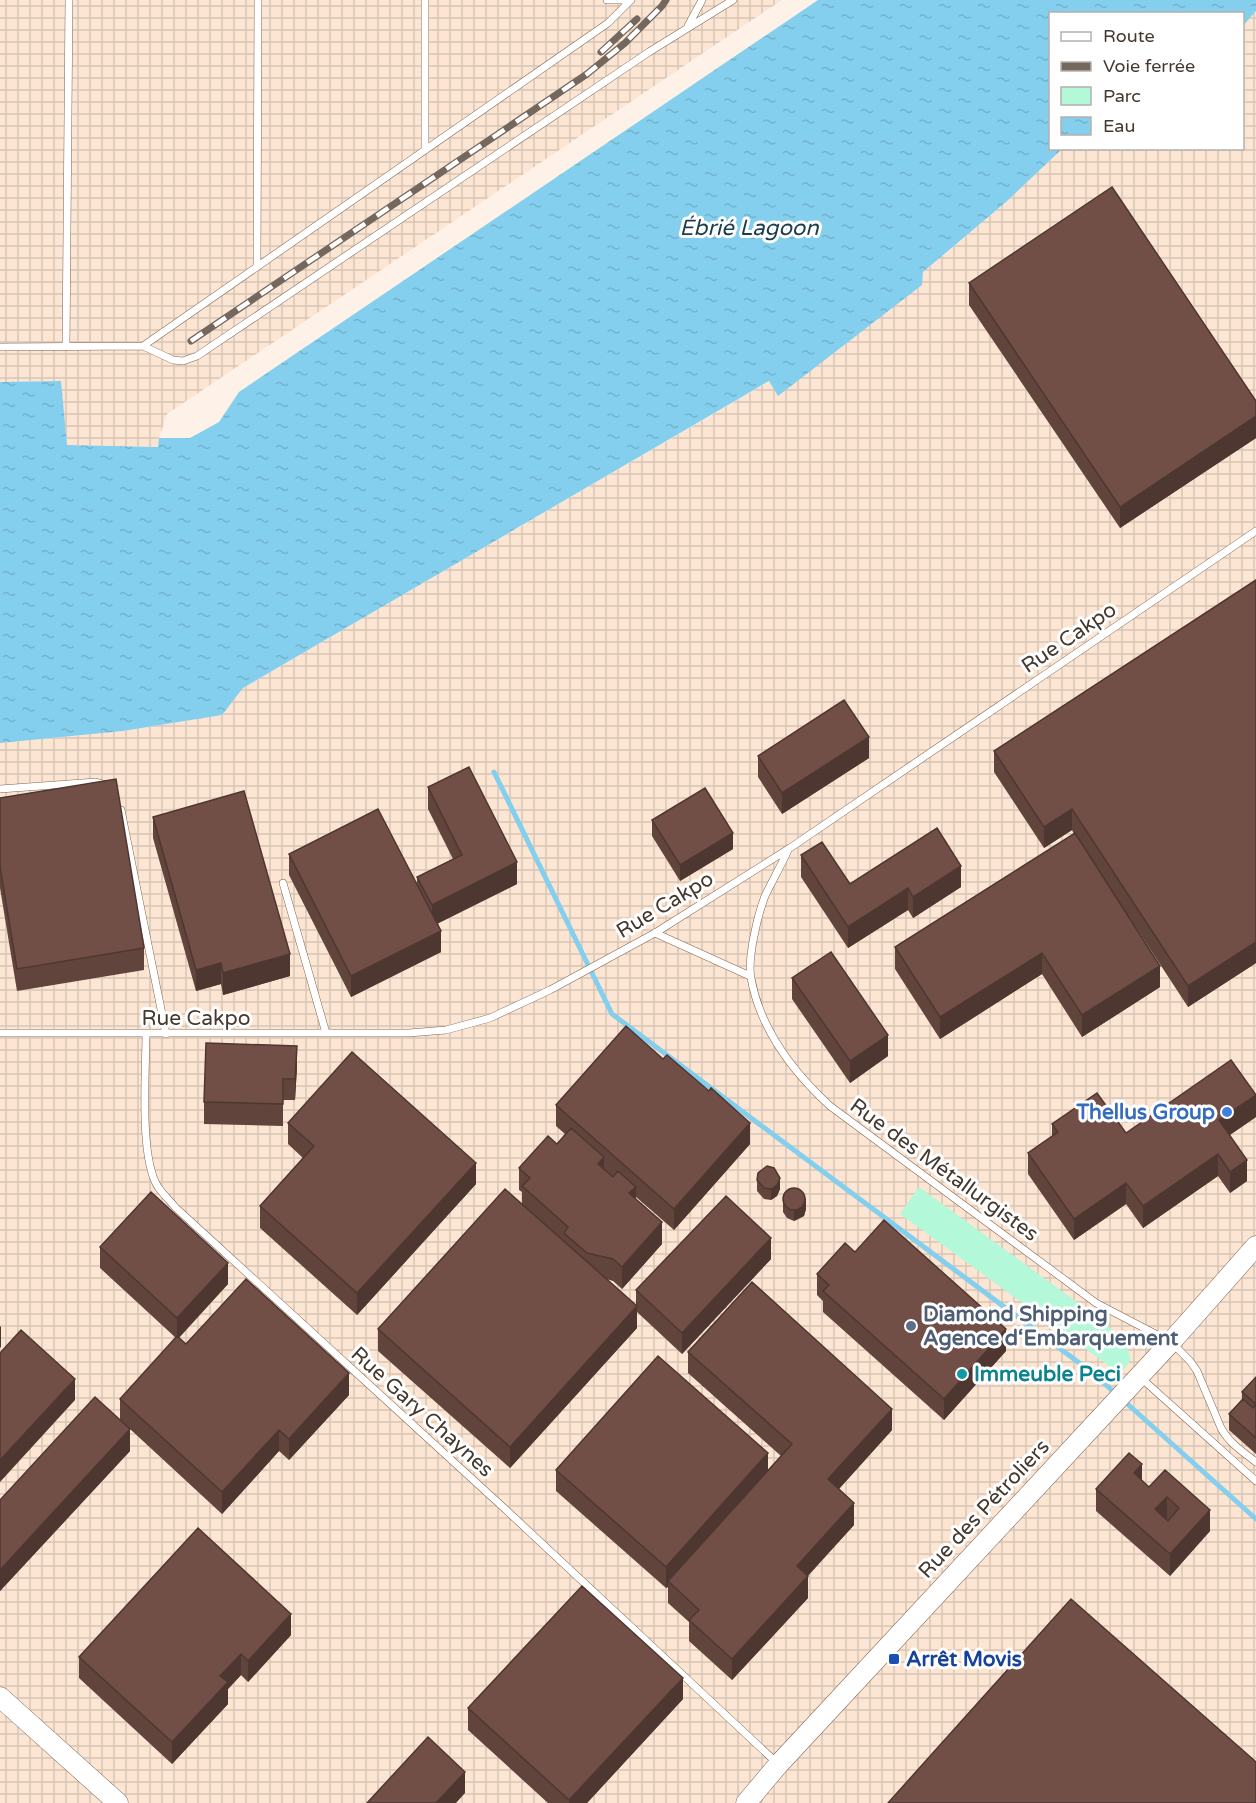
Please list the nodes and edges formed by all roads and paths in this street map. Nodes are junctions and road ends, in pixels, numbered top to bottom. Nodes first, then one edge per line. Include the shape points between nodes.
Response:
1 (69, 0) edge
2 (258, 0) edge
3 (425, 0) edge
4 (607, 0) edge
5 (631, 0) edge
6 (702, 0) edge
7 (733, 0) edge
8 (687, 28) junction
9 (425, 150) junction
10 (257, 267) junction
11 (143, 346) junction
12 (0, 347) edge
13 (66, 347) junction
14 (1256, 531) edge
15 (109, 786) edge
16 (0, 789) edge
17 (120, 806) edge
18 (789, 848) junction
19 (283, 883) dead end
20 (655, 933) junction
21 (750, 976) junction
22 (326, 1033) junction
23 (0, 1034) edge
24 (146, 1034) junction
25 (166, 1034) junction
26 (1256, 1246) edge
27 (1171, 1342) junction
28 (1137, 1379) junction
29 (1256, 1462) edge
30 (1256, 1480) edge
31 (0, 1698) edge
32 (778, 1765) junction
33 (118, 1803) edge
34 (746, 1803) edge

1 - 13 lane
2 - 10 lane
3 - 9 lane
4 - 5 lane
5 - 9 lane via 608,23
6 - 8 lane
7 - 8 lane
8 - 11 lane via 197,356 172,360
9 - 10 lane
10 - 11 lane
11 - 13 lane
12 - 13 lane
14 - 18 lane, Rue Cakpo
15 - 16 lane via 96,782
17 - 25 lane
18 - 20 lane, Rue Cakpo
18 - 21 lane, Rue des Métallurgistes via 765,897 755,930
19 - 22 lane
20 - 21 lane
20 - 22 lane, Rue Cakpo via 490,1018 446,1030
21 - 27 lane, Rue des Métallurgistes via 770,1033 789,1064 830,1106 1096,1303
22 - 25 lane, Rue Cakpo
23 - 24 lane, Rue Cakpo
24 - 25 lane, Rue Cakpo
24 - 32 lane, Rue Gary Chaynes via 148,1163 157,1186 176,1208
26 - 27 street, Rue des Pétroliers
27 - 28 street, Rue des Pétroliers
27 - 29 lane, Rue des Métallurgistes via 1197,1371 1225,1436
28 - 30 lane
28 - 32 street, Rue des Pétroliers
31 - 33 street
32 - 34 street, Rue des Pétroliers

